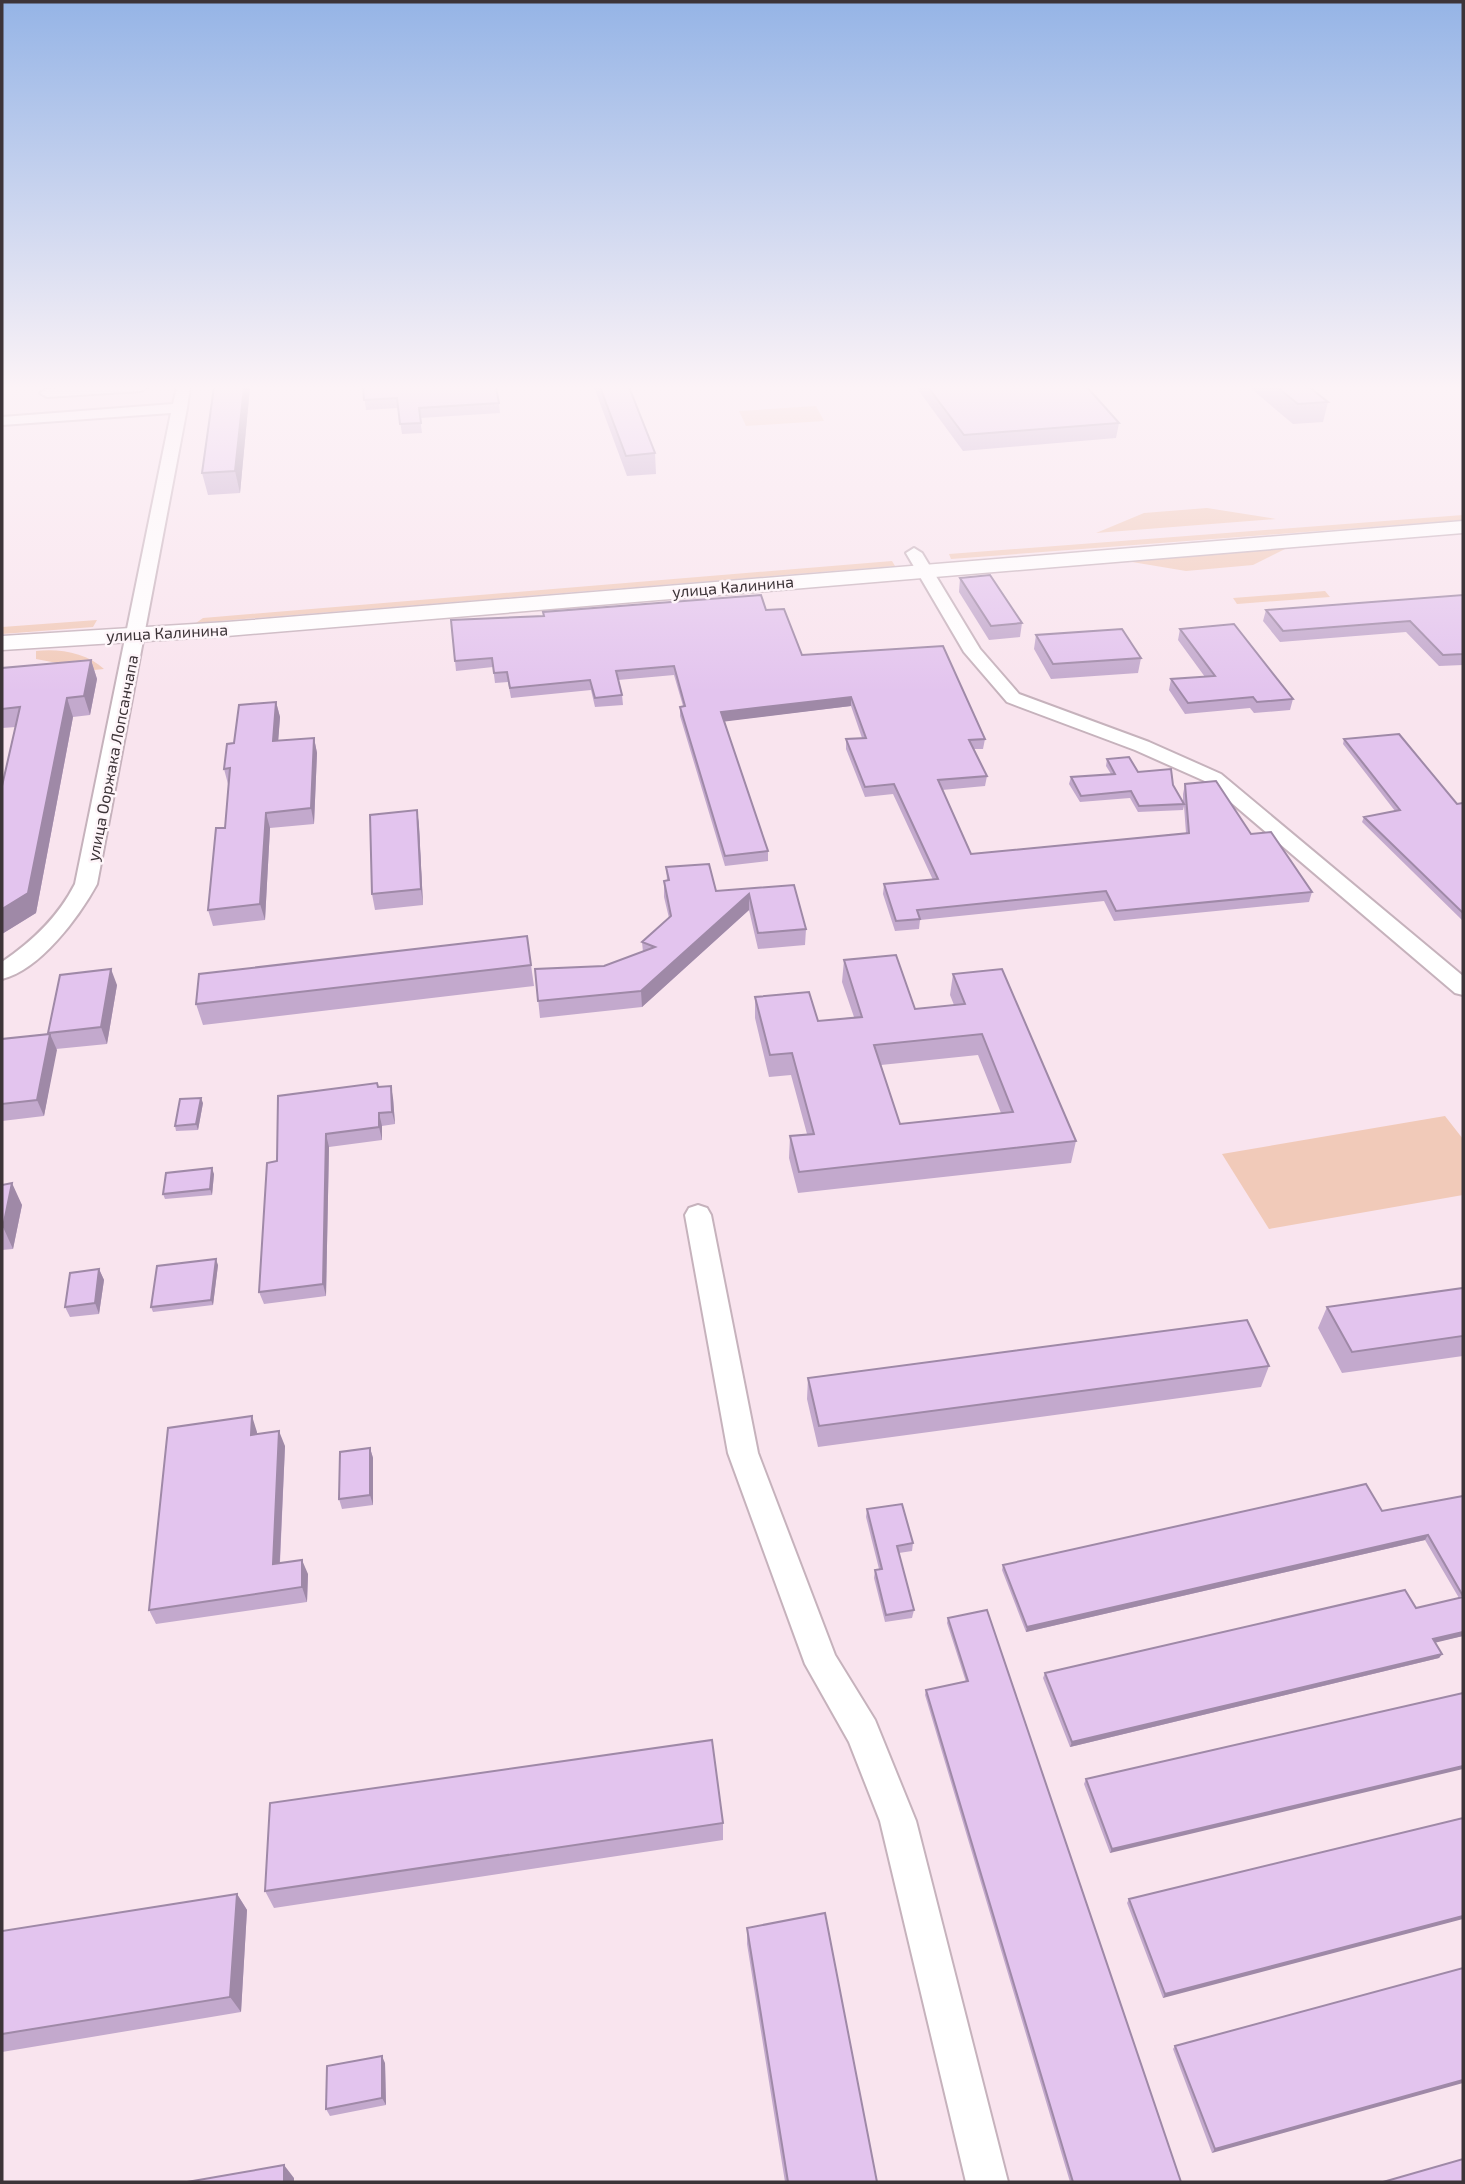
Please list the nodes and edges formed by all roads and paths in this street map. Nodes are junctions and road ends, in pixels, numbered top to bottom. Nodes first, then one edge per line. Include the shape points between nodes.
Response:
1 (164, 489) edge
2 (1463, 510) edge
3 (1463, 527) edge
4 (920, 562) junction
5 (2, 624) edge
6 (138, 625) junction
7 (2, 643) edge
8 (2, 972) edge
9 (1463, 988) edge
10 (698, 1215) dead end
11 (987, 2182) edge

1 - 6 street, улица Ооржака Лопсанчапа
2 - 4 main road, улица Калинина
3 - 4 main road, улица Калинина
4 - 6 main road, улица Калинина
4 - 9 street via 973,652 1013,698 1214,778
5 - 6 main road, улица Калинина
6 - 7 main road, улица Калинина
6 - 8 street, улица Ооржака Лопсанчапа via 86,884 65,920 43,943
10 - 11 street via 743,1453 822,1664 863,1732 898,1821

